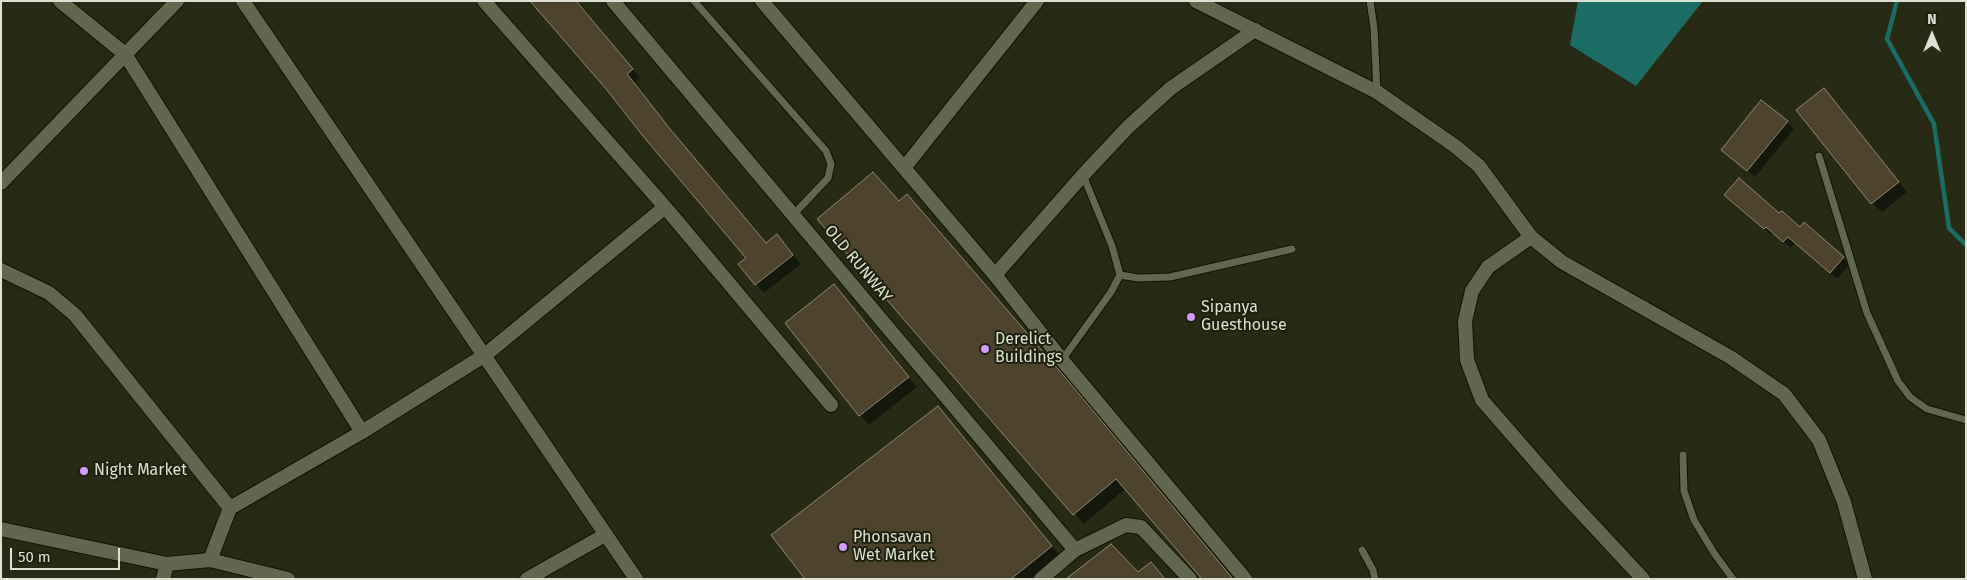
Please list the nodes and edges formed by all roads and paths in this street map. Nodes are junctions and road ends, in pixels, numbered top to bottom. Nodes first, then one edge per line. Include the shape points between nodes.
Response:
1 (60, 1) edge
2 (177, 1) edge
3 (243, 1) edge
4 (484, 1) edge
5 (614, 1) edge
6 (694, 1) edge
7 (762, 1) edge
8 (1037, 1) edge
9 (1196, 1) edge
10 (1370, 1) edge
11 (1255, 30) junction
12 (125, 54) junction
13 (1377, 92) junction
14 (1819, 156) dead end
15 (904, 168) junction
16 (1083, 175) junction
17 (1, 183) edge
18 (665, 207) junction
19 (793, 215) junction
20 (1531, 237) junction
21 (1292, 249) dead end
22 (1, 270) edge
23 (995, 275) junction
24 (1120, 275) junction
25 (485, 355) junction
26 (1062, 360) junction
27 (831, 405) dead end
28 (1966, 420) edge
29 (362, 432) junction
30 (1683, 455) dead end
31 (230, 508) junction
32 (1, 528) edge
33 (605, 535) junction
34 (1075, 550) junction
35 (1362, 550) dead end
36 (210, 560) junction
37 (167, 564) junction
38 (163, 579) edge
39 (288, 579) edge
40 (527, 579) edge
41 (636, 579) edge
42 (1041, 579) edge
43 (1190, 579) edge
44 (1245, 579) edge
45 (1375, 579) edge
46 (1643, 579) edge
47 (1733, 579) edge
48 (1865, 579) edge

1 - 12 street
2 - 12 street
3 - 25 street
4 - 18 street
5 - 19 street, OLD RUNWAY
6 - 19 lane via 826,151 832,164 828,178
7 - 15 street
8 - 15 street
9 - 11 street
10 - 13 lane
11 - 13 street
11 - 16 street via 1171,88
12 - 17 street
12 - 29 street
13 - 20 street via 1480,166
14 - 28 lane via 1867,313 1898,381 1910,397 1927,409
15 - 23 street
16 - 23 street
16 - 24 lane via 1112,246
18 - 25 street
18 - 27 street
19 - 34 street, OLD RUNWAY
20 - 46 street via 1488,268 1472,290 1465,321 1467,360 1482,400
20 - 48 street via 1562,262 1730,357 1784,394 1819,440 1844,502
21 - 24 lane via 1170,278
22 - 31 street via 48,294 75,315
23 - 26 street
24 - 26 lane
25 - 29 street
25 - 33 street
26 - 44 street
29 - 31 street
30 - 47 lane via 1684,492 1694,520
31 - 36 street
32 - 37 street
33 - 40 street
33 - 41 street
34 - 42 street
34 - 43 street via 1126,526 1141,527
35 - 45 lane
36 - 37 street
36 - 39 street
37 - 38 street

